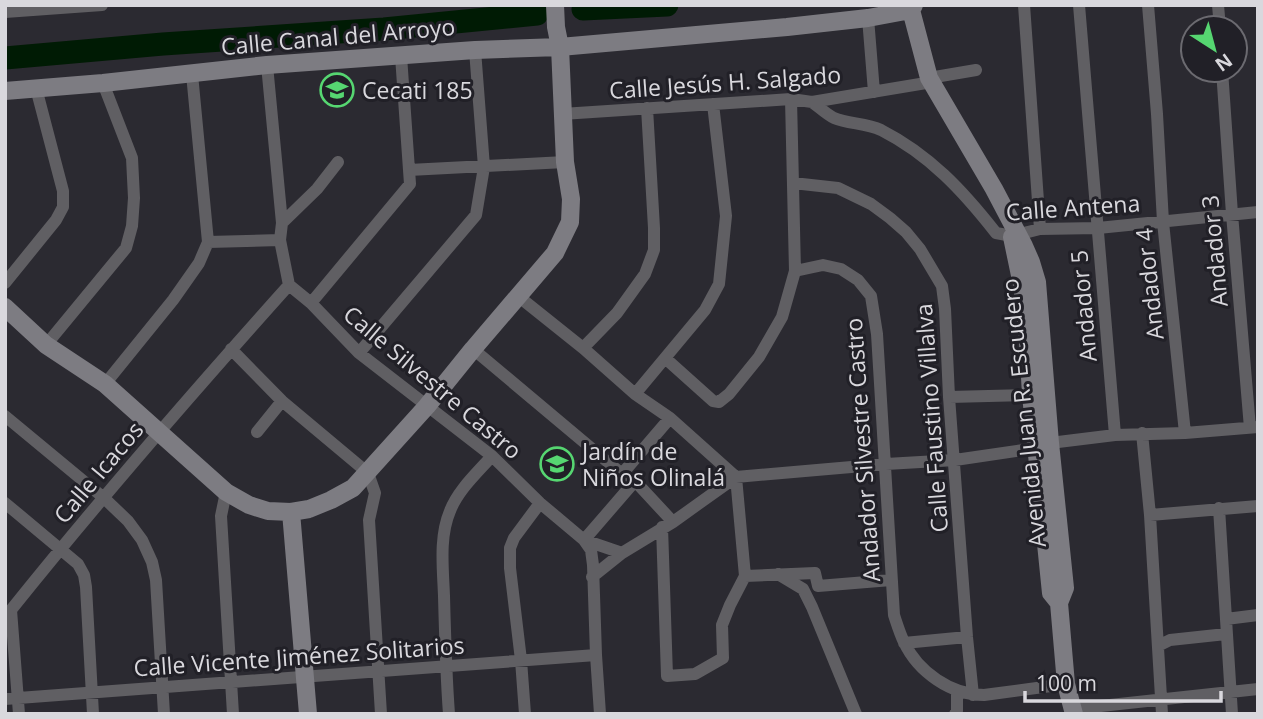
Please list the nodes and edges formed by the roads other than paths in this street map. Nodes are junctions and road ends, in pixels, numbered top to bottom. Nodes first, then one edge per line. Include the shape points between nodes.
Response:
1 (102, 5) edge
2 (555, 5) edge
3 (1024, 5) edge
4 (1079, 5) edge
5 (1148, 5) edge
6 (912, 7) edge
7 (5, 12) edge
8 (867, 18) junction
9 (560, 47) junction
10 (475, 50) junction
11 (401, 56) junction
12 (267, 65) junction
13 (976, 70) dead end
14 (192, 74) junction
15 (931, 80) junction
16 (103, 83) junction
17 (1223, 84) edge
18 (36, 88) junction
19 (5, 91) edge
20 (874, 92) junction
21 (791, 99) junction
22 (812, 102) junction
23 (713, 104) junction
24 (647, 108) junction
25 (562, 114) junction
26 (338, 162) dead end
27 (565, 162) junction
28 (484, 167) junction
29 (409, 170) junction
30 (793, 183) junction
31 (1258, 212) edge
32 (1232, 214) junction
33 (1163, 222) junction
34 (282, 223) junction
35 (1098, 228) junction
36 (1040, 229) junction
37 (1014, 231) junction
38 (280, 240) junction
39 (208, 243) junction
40 (795, 271) junction
41 (5, 283) edge
42 (289, 285) junction
43 (518, 296) junction
44 (311, 303) junction
45 (5, 307) edge
46 (46, 345) junction
47 (583, 348) junction
48 (231, 349) junction
49 (473, 349) junction
50 (359, 353) junction
51 (665, 358) junction
52 (105, 384) junction
53 (635, 394) junction
54 (1031, 395) junction
55 (950, 397) junction
56 (282, 401) junction
57 (427, 406) junction
58 (5, 416) edge
59 (670, 418) junction
60 (1254, 427) edge
61 (257, 432) dead end
62 (159, 433) junction
63 (1142, 433) junction
64 (1185, 433) junction
65 (1115, 435) junction
66 (1044, 445) junction
67 (492, 456) junction
68 (955, 460) junction
69 (886, 464) junction
70 (368, 472) junction
71 (622, 474) junction
72 (736, 477) junction
73 (635, 481) junction
74 (226, 492) junction
75 (104, 498) junction
76 (5, 503) edge
77 (540, 503) junction
78 (1258, 506) edge
79 (1219, 508) junction
80 (291, 512) junction
81 (1150, 515) junction
82 (668, 525) junction
83 (584, 540) junction
84 (61, 548) junction
85 (622, 553) junction
86 (778, 574) junction
87 (746, 576) junction
88 (592, 577) junction
89 (891, 580) junction
90 (8, 608) edge
91 (1258, 615) edge
92 (1226, 619) junction
93 (1226, 634) junction
94 (967, 637) junction
95 (904, 643) junction
96 (1158, 646) junction
97 (596, 655) junction
98 (521, 660) junction
99 (446, 667) junction
100 (380, 672) junction
101 (304, 676) junction
102 (231, 682) junction
103 (1066, 684) junction
104 (163, 687) junction
105 (1258, 689) edge
106 (957, 691) junction
107 (1230, 691) junction
108 (92, 692) junction
109 (973, 695) junction
110 (12, 699) edge
111 (1160, 699) junction
112 (1073, 711) edge
113 (19, 714) edge
114 (93, 714) edge
115 (164, 714) edge
116 (233, 714) edge
117 (308, 714) edge
118 (381, 714) edge
119 (450, 714) edge
120 (525, 714) edge
121 (600, 714) edge
122 (856, 714) edge
123 (955, 714) edge
124 (1162, 714) edge
125 (1233, 714) edge

1 - 7 street
2 - 9 main road
3 - 36 street
4 - 35 street, Andador 5
5 - 33 street, Andador 4
6 - 8 main road, Calle Canal del Arroyo
6 - 15 main road, Avenida Juan R. Escudero
8 - 9 main road, Calle Canal del Arroyo
8 - 20 street
9 - 10 main road, Calle Canal del Arroyo
9 - 25 main road
10 - 11 main road, Calle Canal del Arroyo
10 - 28 street
11 - 12 main road, Calle Canal del Arroyo
11 - 29 street
12 - 14 main road, Calle Canal del Arroyo
12 - 34 street
13 - 15 street, Calle Jesús H. Salgado
14 - 16 main road, Calle Canal del Arroyo
14 - 39 street
15 - 20 street, Calle Jesús H. Salgado
15 - 37 main road, Avenida Juan R. Escudero via 995,188
16 - 18 main road, Calle Canal del Arroyo
16 - 46 street via 132,158 132,226 126,248
17 - 32 street, Andador 3
18 - 19 main road, Calle Canal del Arroyo
18 - 41 street via 63,207
20 - 22 street, Calle Jesús H. Salgado
21 - 22 street, Calle Jesús H. Salgado
21 - 23 street, Calle Jesús H. Salgado
21 - 30 street
22 - 37 street, Calle Antena via 834,118 877,128 907,144 958,187 996,233
23 - 24 street, Calle Jesús H. Salgado
23 - 51 street via 726,216 719,284 705,310
24 - 25 street, Calle Jesús H. Salgado
24 - 47 street via 654,250 645,274 617,313
25 - 27 main road
26 - 34 street
27 - 28 street
27 - 43 main road via 570,222 555,253
28 - 29 street
28 - 50 street via 476,215
29 - 44 street via 410,184
30 - 40 street
30 - 55 street, Calle Faustino Villalva via 838,188 871,204 920,249 942,286
31 - 32 street, Calle Antena
32 - 33 street, Calle Antena
32 - 60 street, Andador 3
33 - 35 street, Calle Antena
33 - 64 street, Andador 4
34 - 38 street
35 - 36 street, Calle Antena
35 - 65 street, Andador 5
36 - 37 street, Calle Antena
37 - 54 main road, Avenida Juan R. Escudero via 1026,311
37 - 66 main road, Avenida Juan R. Escudero via 1037,282
38 - 39 street
38 - 42 street
39 - 52 street via 173,300
40 - 51 street via 782,317 759,357 719,402
40 - 69 street, Andador Silvestre Castro via 822,265 841,269 871,296
42 - 44 street, Calle Silvestre Castro
42 - 48 street, Calle Icacos
43 - 47 street
43 - 49 main road
44 - 50 street, Calle Silvestre Castro
45 - 46 main road
46 - 52 main road
47 - 53 street
48 - 56 street
48 - 62 street, Calle Icacos
49 - 57 main road
49 - 71 street
50 - 57 street, Calle Silvestre Castro
51 - 53 street
52 - 62 main road
53 - 59 street
54 - 55 street
54 - 66 main road, Avenida Juan R. Escudero
55 - 68 street, Calle Faustino Villalva
56 - 61 street
56 - 70 street
57 - 67 street, Calle Silvestre Castro
57 - 70 main road
58 - 75 street
59 - 71 street
59 - 72 street
60 - 64 street
62 - 74 main road
62 - 75 street, Calle Icacos
63 - 64 street
63 - 65 street
63 - 81 street
65 - 66 street
66 - 68 street
66 - 103 main road, Avenida Juan R. Escudero via 1065,589 1059,604
67 - 77 street, Calle Silvestre Castro
67 - 99 street via 459,494 444,531
68 - 69 street
68 - 94 street, Calle Faustino Villalva
69 - 72 street
69 - 89 street, Andador Silvestre Castro
70 - 80 main road via 353,488 331,500
70 - 100 street via 375,493 369,520
71 - 73 street
72 - 82 street
72 - 87 street
73 - 82 street
73 - 83 street
74 - 80 main road via 268,512
74 - 102 street via 221,516
75 - 84 street, Calle Icacos
75 - 104 street via 128,521 152,562
76 - 84 street
77 - 83 street, Calle Silvestre Castro
77 - 98 street via 510,548
78 - 79 street
79 - 81 street
79 - 92 street
80 - 101 main road
81 - 96 street
82 - 85 street
82 - 87 street via 667,676 695,674 723,658 722,625
83 - 85 street, Calle Silvestre Castro
83 - 88 street via 591,550
84 - 90 street, Calle Icacos
84 - 108 street via 84,575
85 - 88 street
86 - 87 street
86 - 89 street via 815,573 818,586
86 - 122 street via 803,589
88 - 97 street
89 - 95 street, Andador Silvestre Castro via 894,615
90 - 110 street, Calle Icacos
91 - 92 street
92 - 93 street
93 - 96 street via 1170,640
93 - 107 street
94 - 95 street
94 - 109 street, Calle Faustino Villalva
95 - 106 street, Andador Silvestre Castro via 939,683
96 - 111 street
97 - 98 street, Calle Vicente Jiménez Solitarios
97 - 121 street
98 - 99 street, Calle Vicente Jiménez Solitarios
98 - 120 street
99 - 100 street, Calle Vicente Jiménez Solitarios
99 - 119 street
100 - 101 street, Calle Vicente Jiménez Solitarios
100 - 118 street
101 - 102 street, Calle Vicente Jiménez Solitarios
101 - 117 main road
102 - 104 street, Calle Vicente Jiménez Solitarios
102 - 116 street
103 - 109 street, Andador Silvestre Castro
103 - 112 main road, Avenida Juan R. Escudero
104 - 108 street, Calle Vicente Jiménez Solitarios
104 - 115 street
105 - 107 street
106 - 109 street, Andador Silvestre Castro
106 - 123 street
107 - 111 street
107 - 125 street
108 - 110 street, Calle Vicente Jiménez Solitarios
108 - 114 street
110 - 113 street, Calle Icacos
111 - 112 street
111 - 124 street

